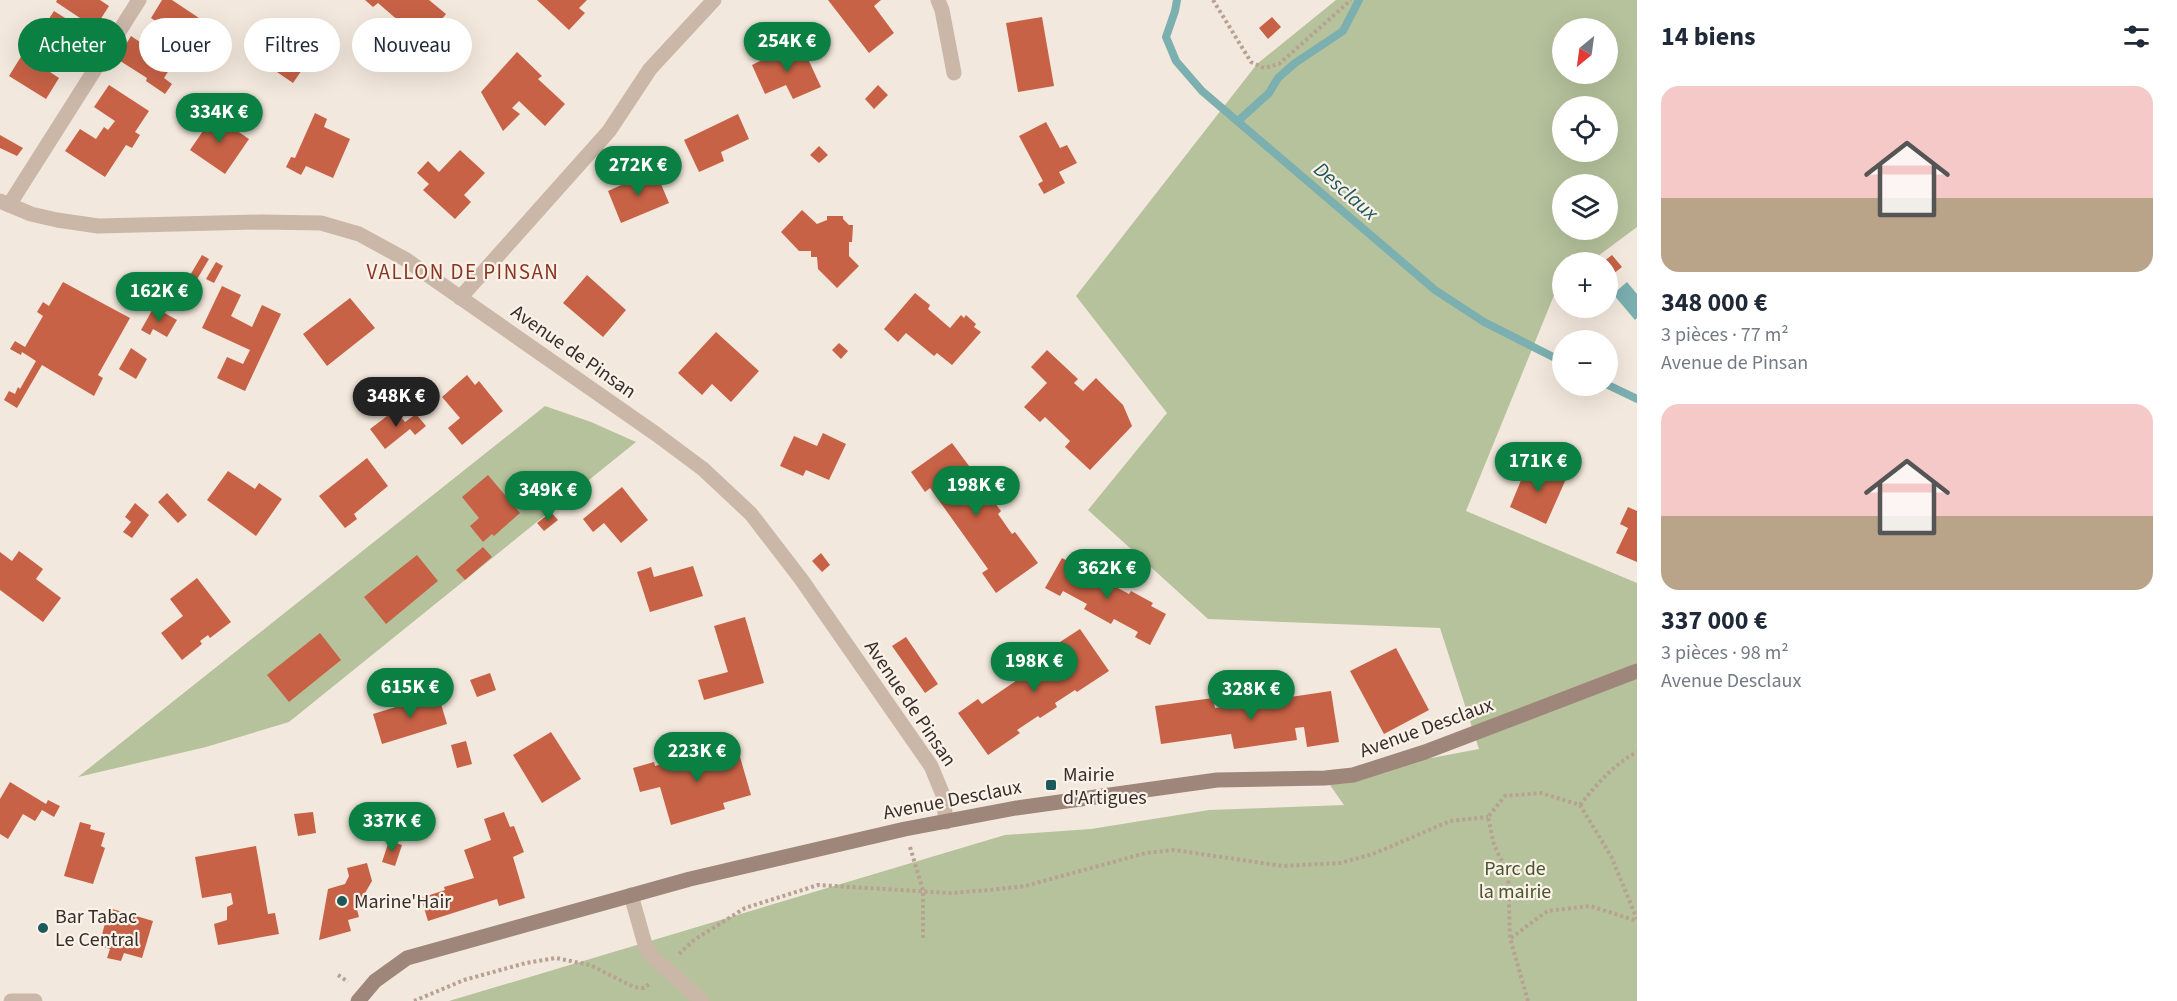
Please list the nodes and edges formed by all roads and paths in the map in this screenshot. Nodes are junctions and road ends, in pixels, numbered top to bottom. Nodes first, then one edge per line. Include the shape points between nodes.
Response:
1 (139, 0) edge
2 (714, 0) edge
3 (938, 0) edge
4 (1213, 0) edge
5 (1351, 0) edge
6 (954, 73) dead end
7 (5, 203) edge
8 (460, 298) junction
9 (1637, 671) edge
10 (1637, 752) edge
11 (1580, 805) junction
12 (1488, 817) junction
13 (946, 822) junction
14 (905, 829) junction
15 (923, 891) junction
16 (631, 895) junction
17 (1637, 920) edge
18 (1510, 938) junction
19 (923, 941) dead end
20 (12, 1001) edge
21 (35, 1001) edge
22 (358, 1001) edge
23 (702, 1001) edge
24 (1528, 1001) edge

1 - 7 street
2 - 8 street via 650,69 609,131
3 - 6 street
4 - 5 path via 1251,62 1264,68 1279,64
7 - 8 street, Avenue de Pinsan via 57,220 98,226 321,223 359,234 405,259
8 - 13 street, Avenue de Pinsan via 703,469 751,514 931,766 943,795
9 - 13 street, Avenue Desclaux via 1425,752 1353,775 1216,780 1016,808
10 - 11 path via 1600,781
11 - 12 path via 1541,793 1505,796
11 - 17 path via 1611,856
12 - 15 path via 1449,821 1373,854 1340,863 1283,866 1174,850 1146,853 1025,886 950,893
12 - 18 path via 1494,844 1508,874
13 - 14 street, Avenue Desclaux
14 - 15 path
14 - 16 street, Avenue Desclaux
15 - 19 path
16 - 22 street, Avenue Desclaux via 407,958 375,981
16 - 23 street via 646,948
17 - 18 path via 1590,906 1547,911
18 - 24 path
20 - 21 street

